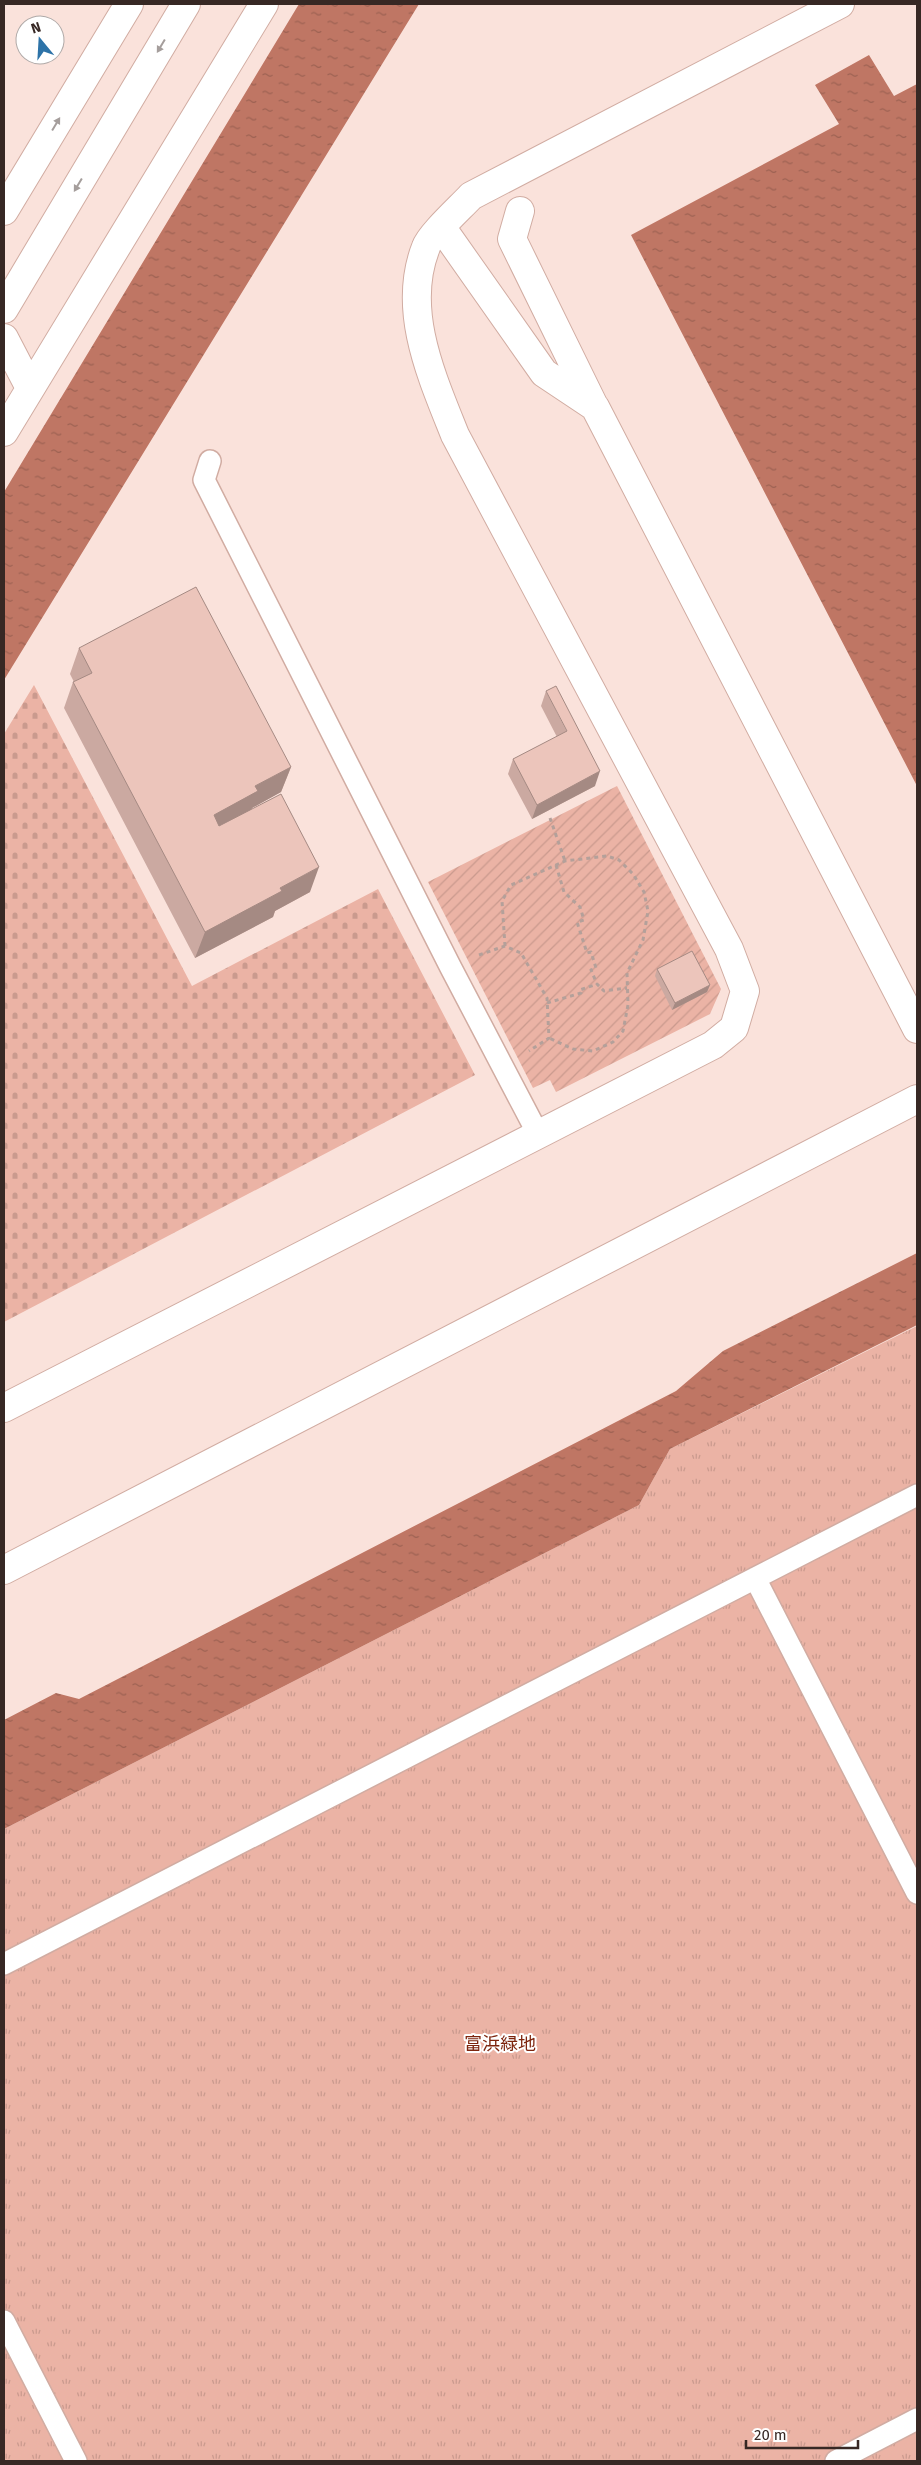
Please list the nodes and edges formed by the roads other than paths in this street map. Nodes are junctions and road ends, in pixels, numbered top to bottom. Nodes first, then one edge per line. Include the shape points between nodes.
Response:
1 (129, 4) edge
2 (186, 4) edge
3 (264, 4) edge
4 (840, 4) edge
5 (4, 211) edge
6 (520, 212) dead end
7 (442, 228) junction
8 (4, 309) edge
9 (4, 338) edge
10 (30, 388) junction
11 (595, 407) junction
12 (4, 432) edge
13 (210, 461) dead end
14 (917, 1029) edge
15 (917, 1099) edge
16 (538, 1134) junction
17 (4, 1408) edge
18 (917, 1495) edge
19 (4, 1570) edge
20 (755, 1578) junction
21 (917, 1893) edge
22 (4, 1964) edge
23 (4, 2321) edge
24 (917, 2419) edge
25 (76, 2461) edge
26 (836, 2461) edge

5 -> 1 street
2 -> 8 street
3 - 10 street
4 - 7 street via 471,196
6 - 11 street via 512,239
7 - 11 street via 544,373
7 - 16 street via 426,246 415,293 426,361 436,389 455,435 729,949 745,991 734,1028 713,1045
9 - 10 street
10 - 12 street
11 - 14 street
13 - 16 lane via 204,480
15 - 19 street
16 - 17 street
18 - 20 lane
20 - 21 lane
20 - 22 lane
23 - 25 lane
24 - 26 lane

